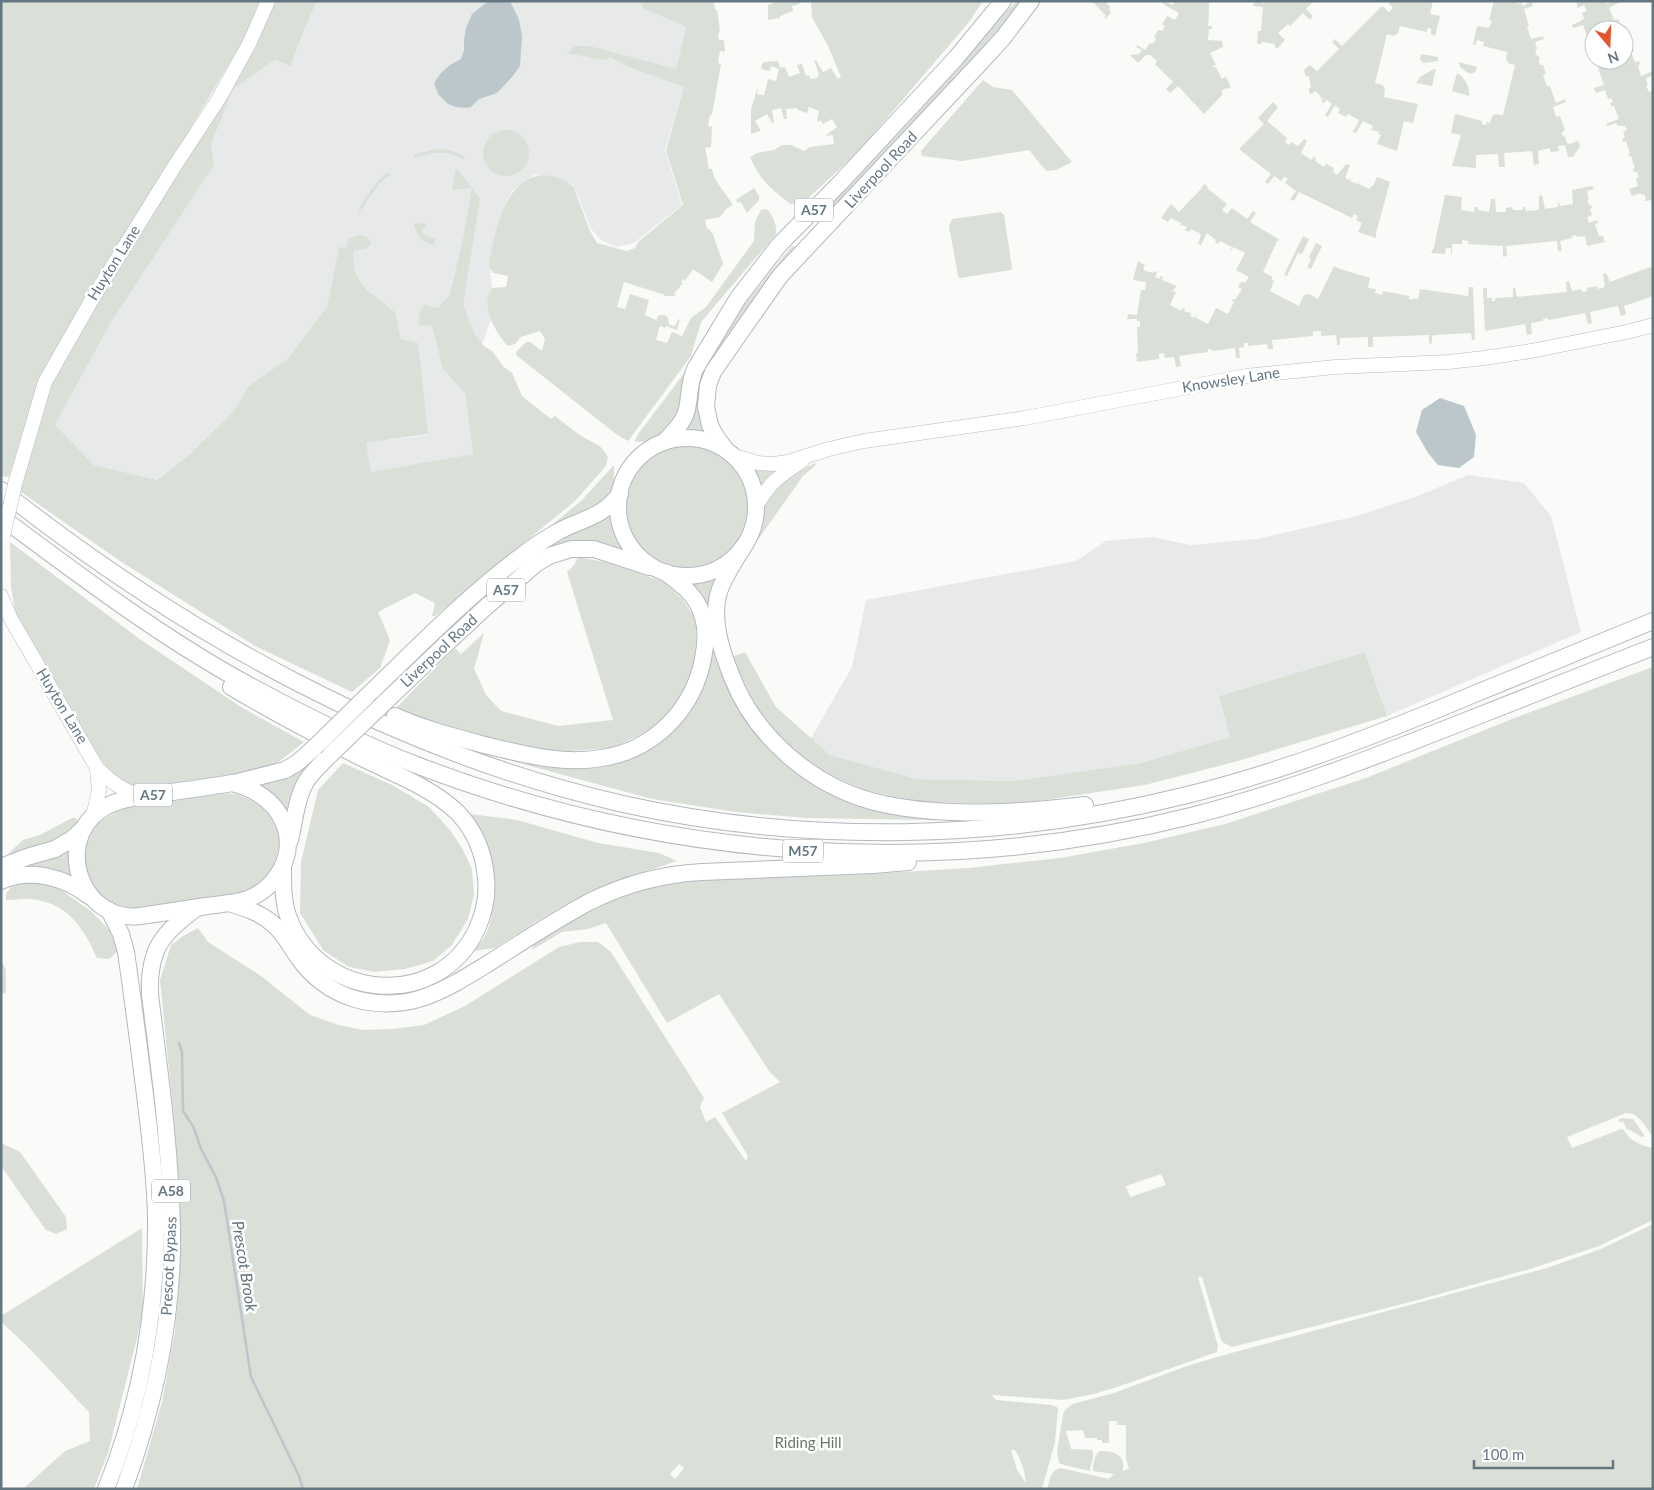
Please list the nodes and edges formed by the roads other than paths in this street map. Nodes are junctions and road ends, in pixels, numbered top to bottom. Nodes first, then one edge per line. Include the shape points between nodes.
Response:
1 (268, 1) edge
2 (1004, 1) edge
3 (1031, 1) edge
4 (1653, 325) edge
5 (664, 442) junction
6 (730, 453) junction
7 (811, 455) junction
8 (8, 487) edge
9 (620, 494) junction
10 (756, 506) junction
11 (1, 517) edge
12 (2, 539) edge
13 (744, 546) junction
14 (662, 571) junction
15 (1, 596) edge
16 (1653, 621) edge
17 (163, 632) junction
18 (1653, 647) edge
19 (274, 670) junction
20 (98, 768) junction
21 (1235, 782) junction
22 (232, 783) junction
23 (142, 797) junction
24 (89, 822) junction
25 (1022, 845) junction
26 (288, 851) junction
27 (1, 867) edge
28 (283, 868) junction
29 (1, 881) edge
30 (91, 897) junction
31 (229, 903) junction
32 (198, 907) junction
33 (109, 910) junction
34 (106, 1489) edge
35 (124, 1489) edge

1 - 8 main road, Huyton Lane via 218,100 94,296 45,382
2 - 5 highway, Liverpool Road / A57 via 956,58 779,245 738,298 695,369 687,410 680,424
3 - 6 highway, Liverpool Road / A57 via 982,62 780,276 713,372 708,385 707,416 715,435
4 - 7 main road, Knowsley Lane via 1484,358 1335,366 1246,376 1025,418 864,442
5 - 6 highway, A57 via 696,439 716,444
5 - 9 highway, A57 via 634,463
6 - 7 main road, Knowsley Lane via 758,463 773,464
6 - 10 highway, A57 via 752,482
7 - 10 main road, Knowsley Lane via 777,478
8 - 12 main road, Huyton Lane, bridge
8 - 19 highway, M57 via 96,560 138,589
9 - 14 highway, A57 via 619,517 626,538 640,556
9 - 22 highway, Liverpool Road / A57, bridge via 602,512 559,531 523,554 435,631 297,763 272,775
10 - 13 highway, A57 via 754,522
11 - 17 highway, M57
13 - 14 highway, A57 via 722,566 709,572 687,575
13 - 21 highway, M57 via 725,577 716,609 722,649 733,680 754,718 787,754 847,792 896,806 982,812 1038,810 1138,799
14 - 19 highway, M57 via 690,592 702,613 706,636 700,674 694,690 676,717 643,744 617,755 559,760 484,745 404,720 323,685
14 - 26 highway, Liverpool Road / A57, bridge via 594,550 572,549 537,563 459,632 314,772 297,804
15 - 20 main road, Huyton Lane via 11,619
16 - 21 highway, M57 via 1419,717
17 - 25 highway, M57 via 239,680 365,744 469,784 596,820 747,846 806,851 928,852
17 - 28 highway, M57 via 210,675 446,803 466,823 479,846 487,882 484,909 465,948 442,969 416,982 386,986 365,984 347,979 326,967 302,944 285,904
18 - 25 highway, M57 via 1369,759 1250,800 1139,828
19 - 21 highway, M57 via 382,723 498,768 622,803 683,816 746,824 877,832 989,828 1126,809
20 - 23 main road, Huyton Lane via 118,787
20 - 24 main road via 98,791
22 - 23 highway, A57
22 - 26 highway, A57 via 260,793 274,806 287,834
23 - 24 highway, A57 via 111,804
24 - 27 highway, A57 via 56,849
24 - 30 highway, A57 via 78,844 77,866 84,888
25 - 31 highway, M57 via 932,860 682,873 652,878 581,906 436,993 421,999 387,1003 355,999 324,984 309,972 272,923
26 - 28 highway, A57
28 - 31 highway, A57 via 260,893
29 - 30 highway, A57 via 20,876 53,877
30 - 33 highway, A57
31 - 32 highway, A57
32 - 33 highway, A57 via 137,916
32 - 35 highway, Prescot Bypass / A58 via 160,942 149,978 171,1179 170,1290 158,1375
33 - 34 highway, Prescot Bypass / A58 via 126,952 153,1159 156,1214 153,1300 148,1338 128,1428

